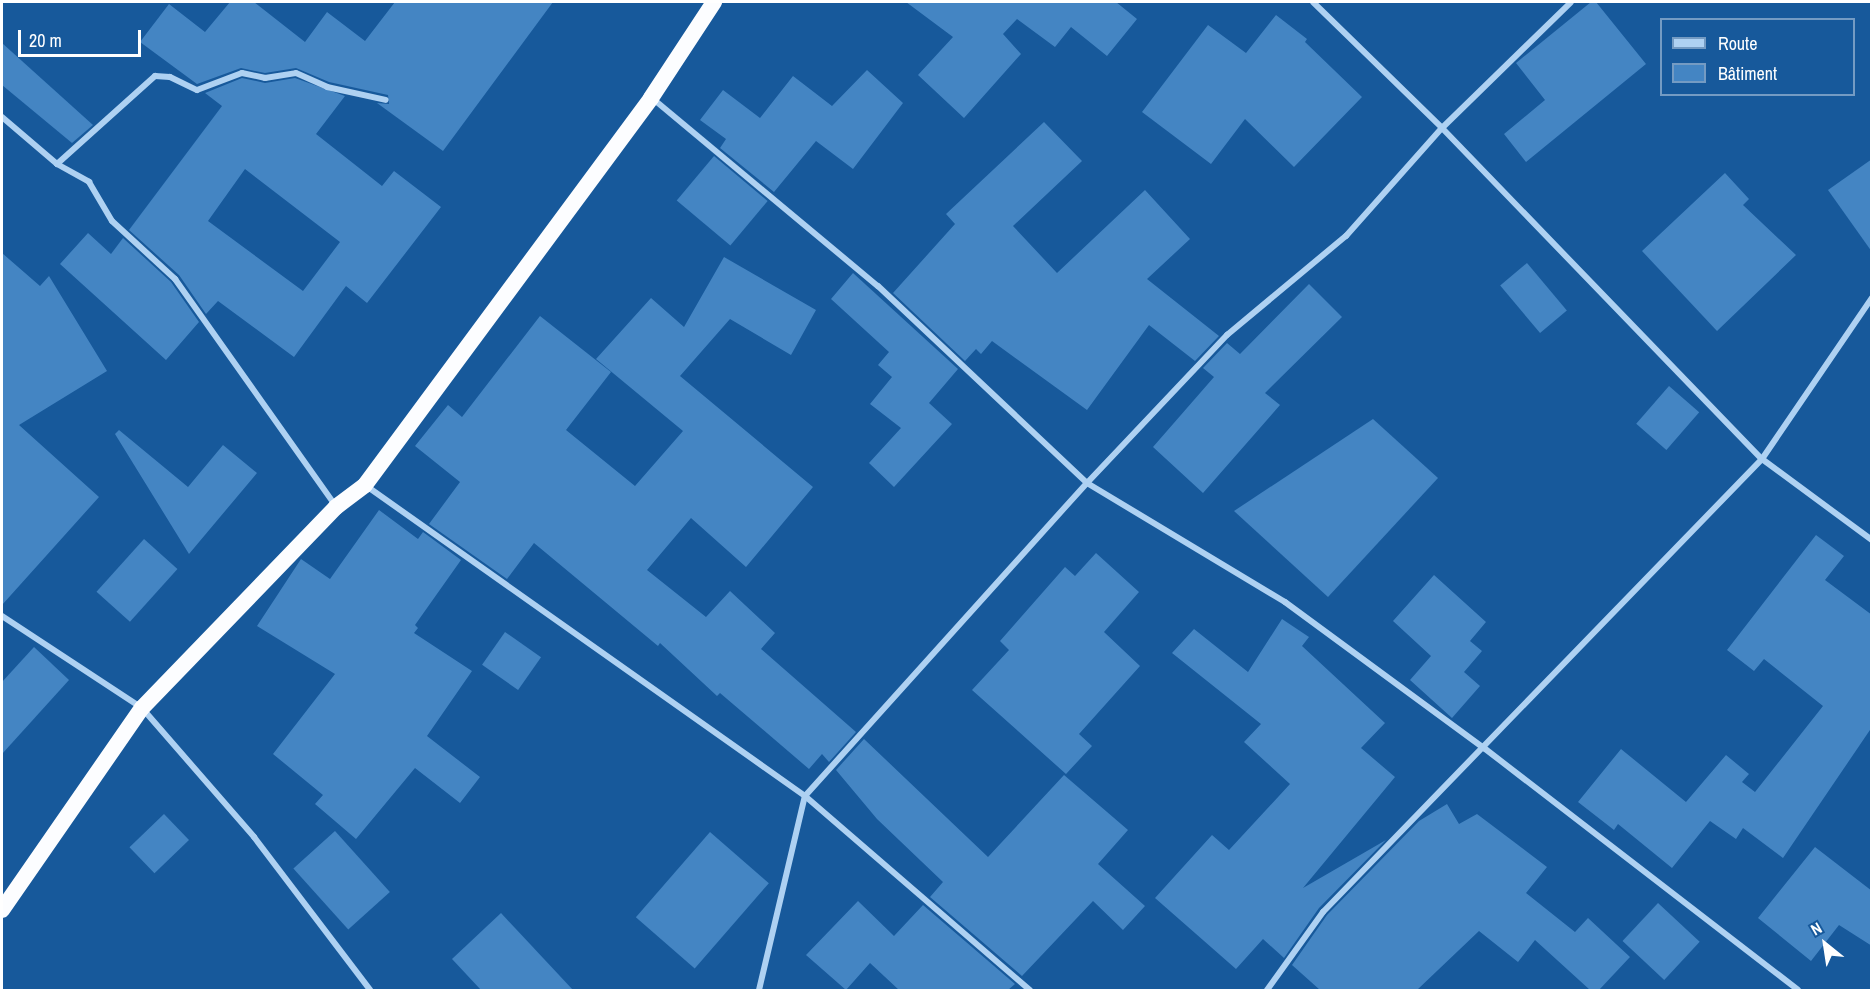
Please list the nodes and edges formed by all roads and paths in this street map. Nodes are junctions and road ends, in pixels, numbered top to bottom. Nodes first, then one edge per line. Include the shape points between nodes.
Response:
1 (714, 2) edge
2 (1313, 2) edge
3 (1570, 2) edge
4 (651, 98) junction
5 (386, 100) dead end
6 (2, 117) edge
7 (1442, 128) junction
8 (57, 164) junction
9 (1872, 298) edge
10 (1762, 459) junction
11 (1087, 483) junction
12 (365, 485) junction
13 (336, 507) junction
14 (1872, 540) edge
15 (2, 616) edge
16 (142, 708) junction
17 (1484, 748) junction
18 (805, 796) junction
19 (2, 910) edge
20 (370, 990) edge
21 (759, 990) edge
22 (1030, 990) edge
23 (1267, 990) edge
24 (1798, 990) edge

1 - 4 highway
2 - 7 street
3 - 7 street
4 - 11 street via 878,286
4 - 12 highway
5 - 8 street via 327,87 296,73 265,78 242,74 197,90 170,77 155,75
6 - 8 street
7 - 10 street
7 - 11 street via 1346,236 1227,335
8 - 13 street via 89,183 112,221 175,279
9 - 10 street
10 - 14 street
10 - 17 street
11 - 17 street via 1285,602
11 - 18 street
12 - 13 highway
12 - 18 street
13 - 16 highway
15 - 16 street
16 - 19 highway
16 - 20 street via 254,837
17 - 23 street via 1323,912
17 - 24 street
18 - 21 street
18 - 22 street

